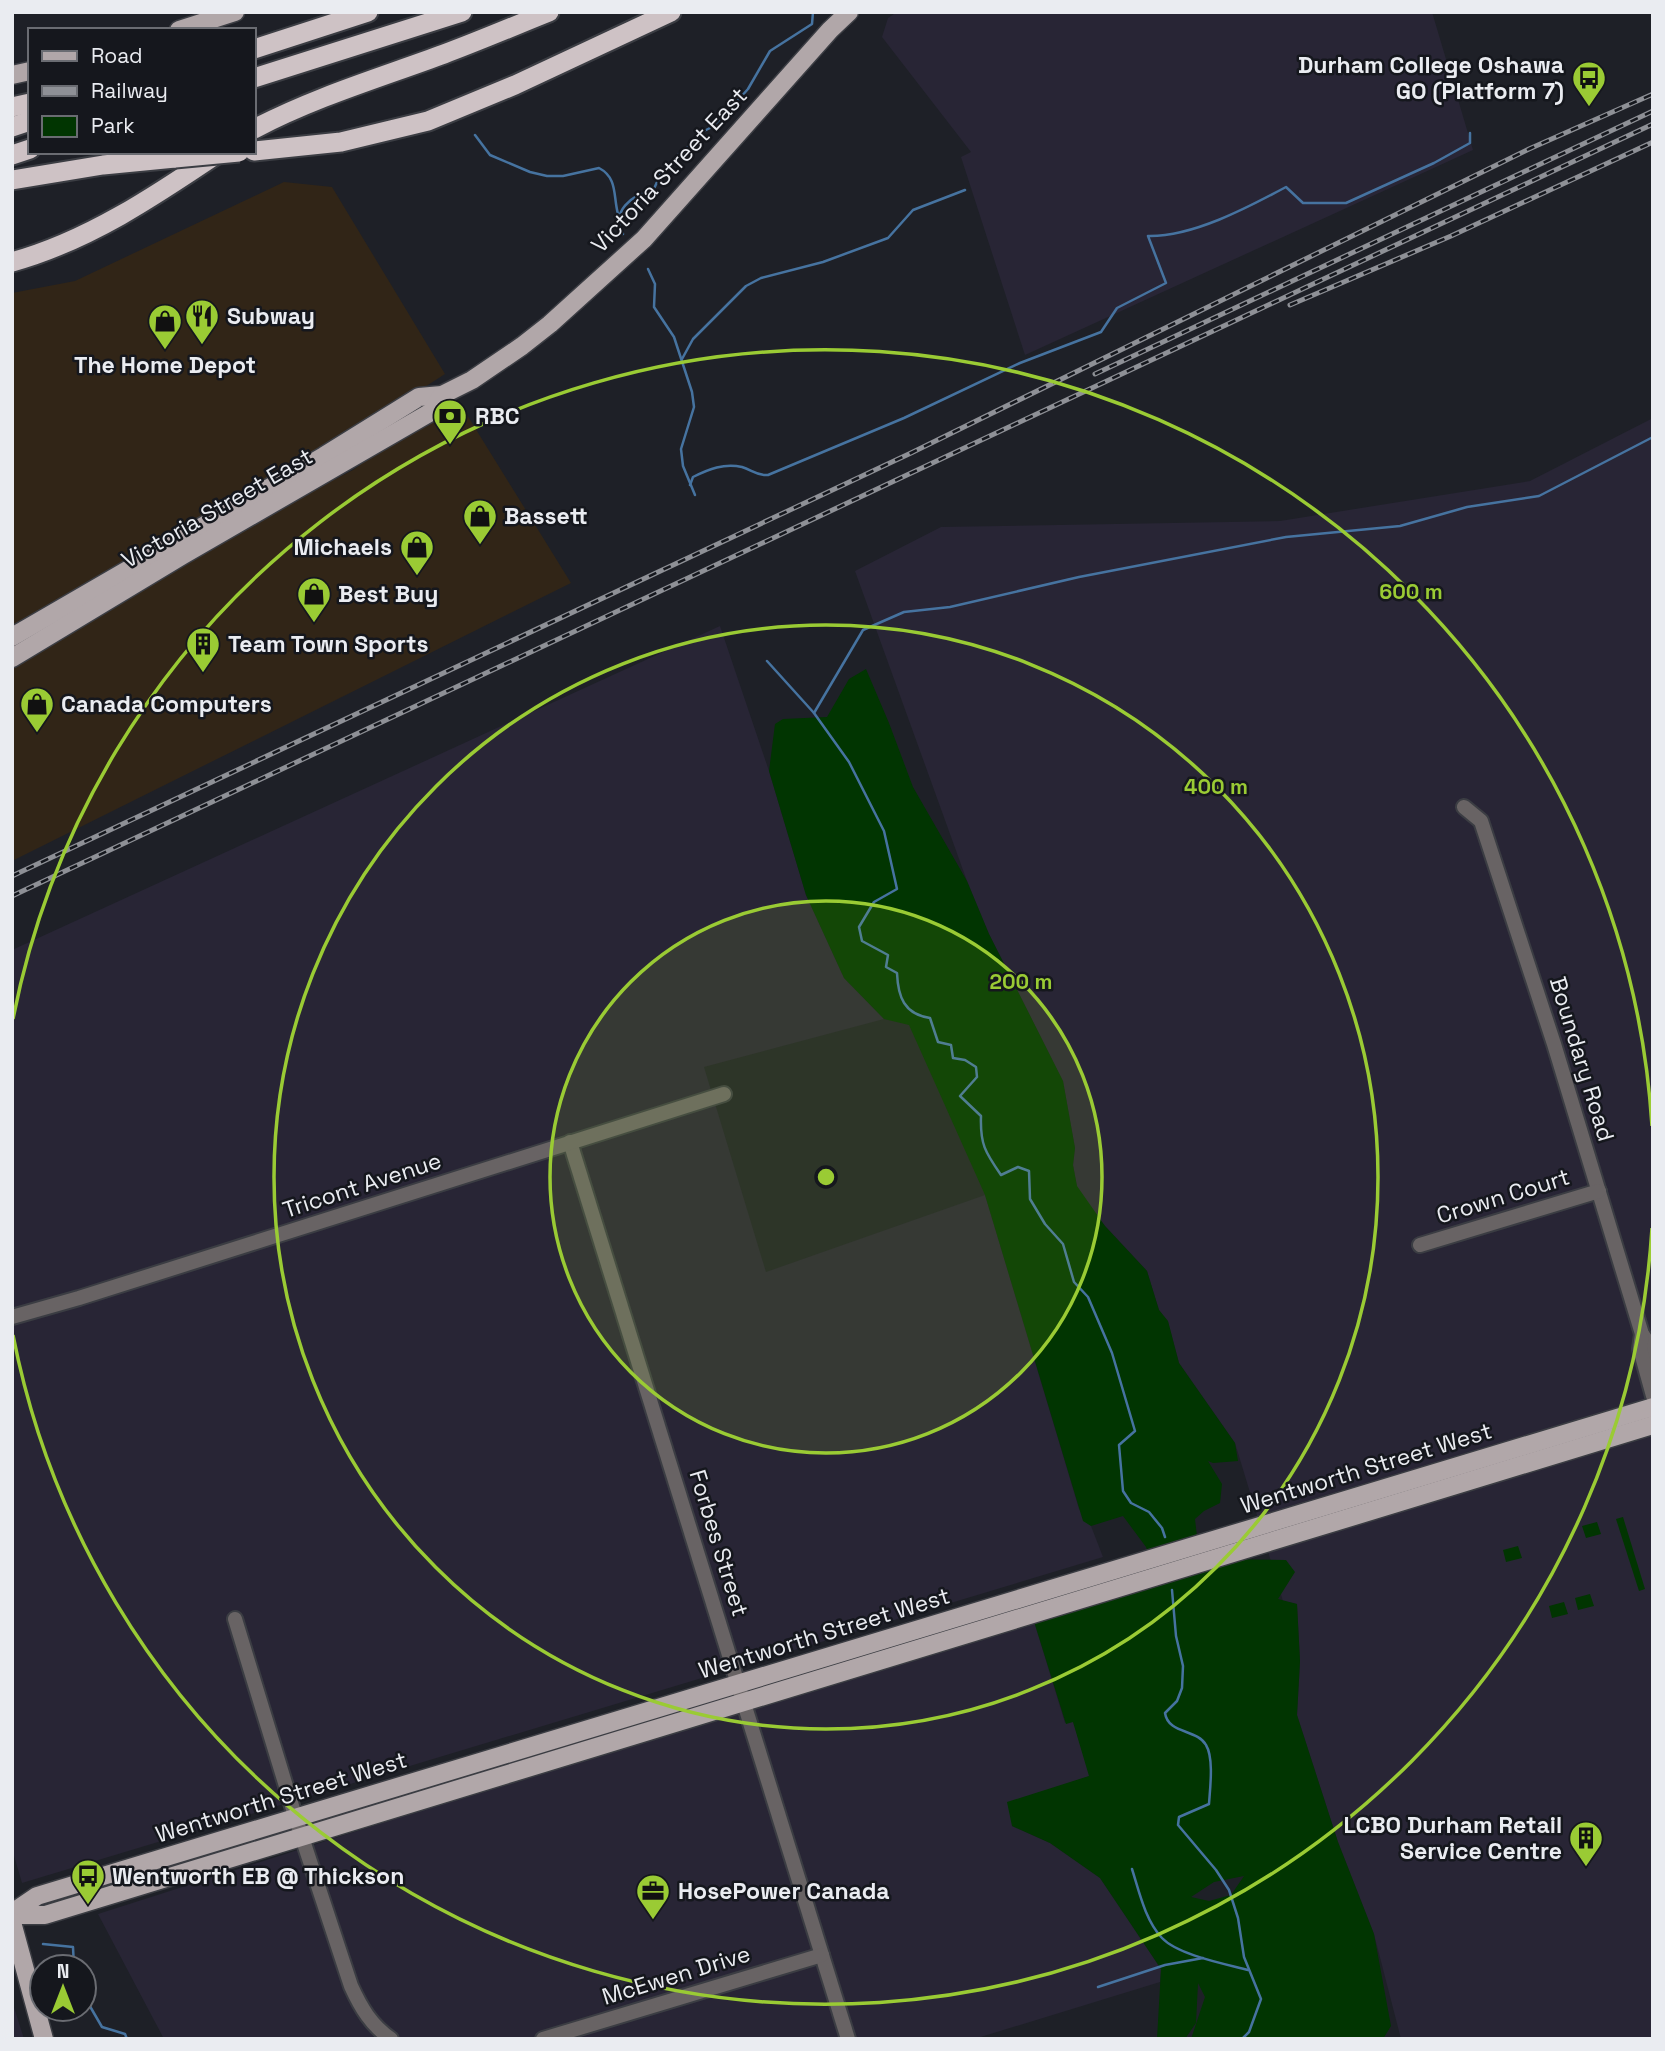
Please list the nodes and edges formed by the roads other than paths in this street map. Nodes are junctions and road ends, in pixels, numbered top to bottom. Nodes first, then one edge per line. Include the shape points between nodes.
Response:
1 (234, 12) edge
2 (462, 12) edge
3 (549, 12) edge
4 (671, 12) edge
5 (849, 12) edge
6 (365, 13) edge
7 (185, 28) edge
8 (256, 45) edge
9 (256, 77) edge
10 (256, 128) edge
11 (256, 151) edge
12 (217, 154) edge
13 (218, 154) edge
14 (12, 180) edge
15 (12, 262) edge
16 (442, 395) junction
17 (12, 637) edge
18 (12, 658) edge
19 (1464, 807) dead end
20 (724, 1094) dead end
21 (570, 1143) junction
22 (1599, 1191) junction
23 (1420, 1245) dead end
24 (12, 1317) edge
25 (1642, 1334) junction
26 (1653, 1356) edge
27 (1653, 1396) edge
28 (1653, 1407) edge
29 (1653, 1425) edge
30 (235, 1619) dead end
31 (739, 1684) junction
32 (745, 1702) junction
33 (298, 1827) junction
34 (12, 1914) edge
35 (12, 1923) edge
36 (822, 1955) junction
37 (44, 2039) edge
38 (391, 2039) edge
39 (543, 2039) edge
40 (848, 2039) edge

1 - 7 main road
2 - 9 highway
3 - 10 highway via 296,107
4 - 11 highway via 428,121 341,142
5 - 16 main road, Victoria Street East via 644,239 550,324 472,380
6 - 8 highway
12 - 15 highway via 157,196 88,233
13 - 14 highway, bridge via 103,164
16 - 17 main road, Victoria Street East via 419,397
16 - 18 main road, Victoria Street East via 431,412
19 - 22 street, Boundary Road via 1481,821
20 - 21 street, Tricont Avenue
21 - 24 street, Tricont Avenue
21 - 31 street, Forbes Street
22 - 23 street, Crown Court
22 - 25 street, Boundary Road
25 - 26 street, Boundary Road
25 - 27 street, Boundary Road via 1640,1349
28 - 31 main road, Wentworth Street West
29 - 32 main road, Wentworth Street West
30 - 33 street
31 - 32 street, Forbes Street
31 - 33 main road, Wentworth Street West
32 - 33 main road, Wentworth Street West
32 - 36 street, Forbes Street
33 - 34 main road, Wentworth Street West via 45,1915
33 - 38 street via 351,1986 376,2028
35 - 37 main road
36 - 39 street, McEwen Drive
36 - 40 street, Forbes Street

